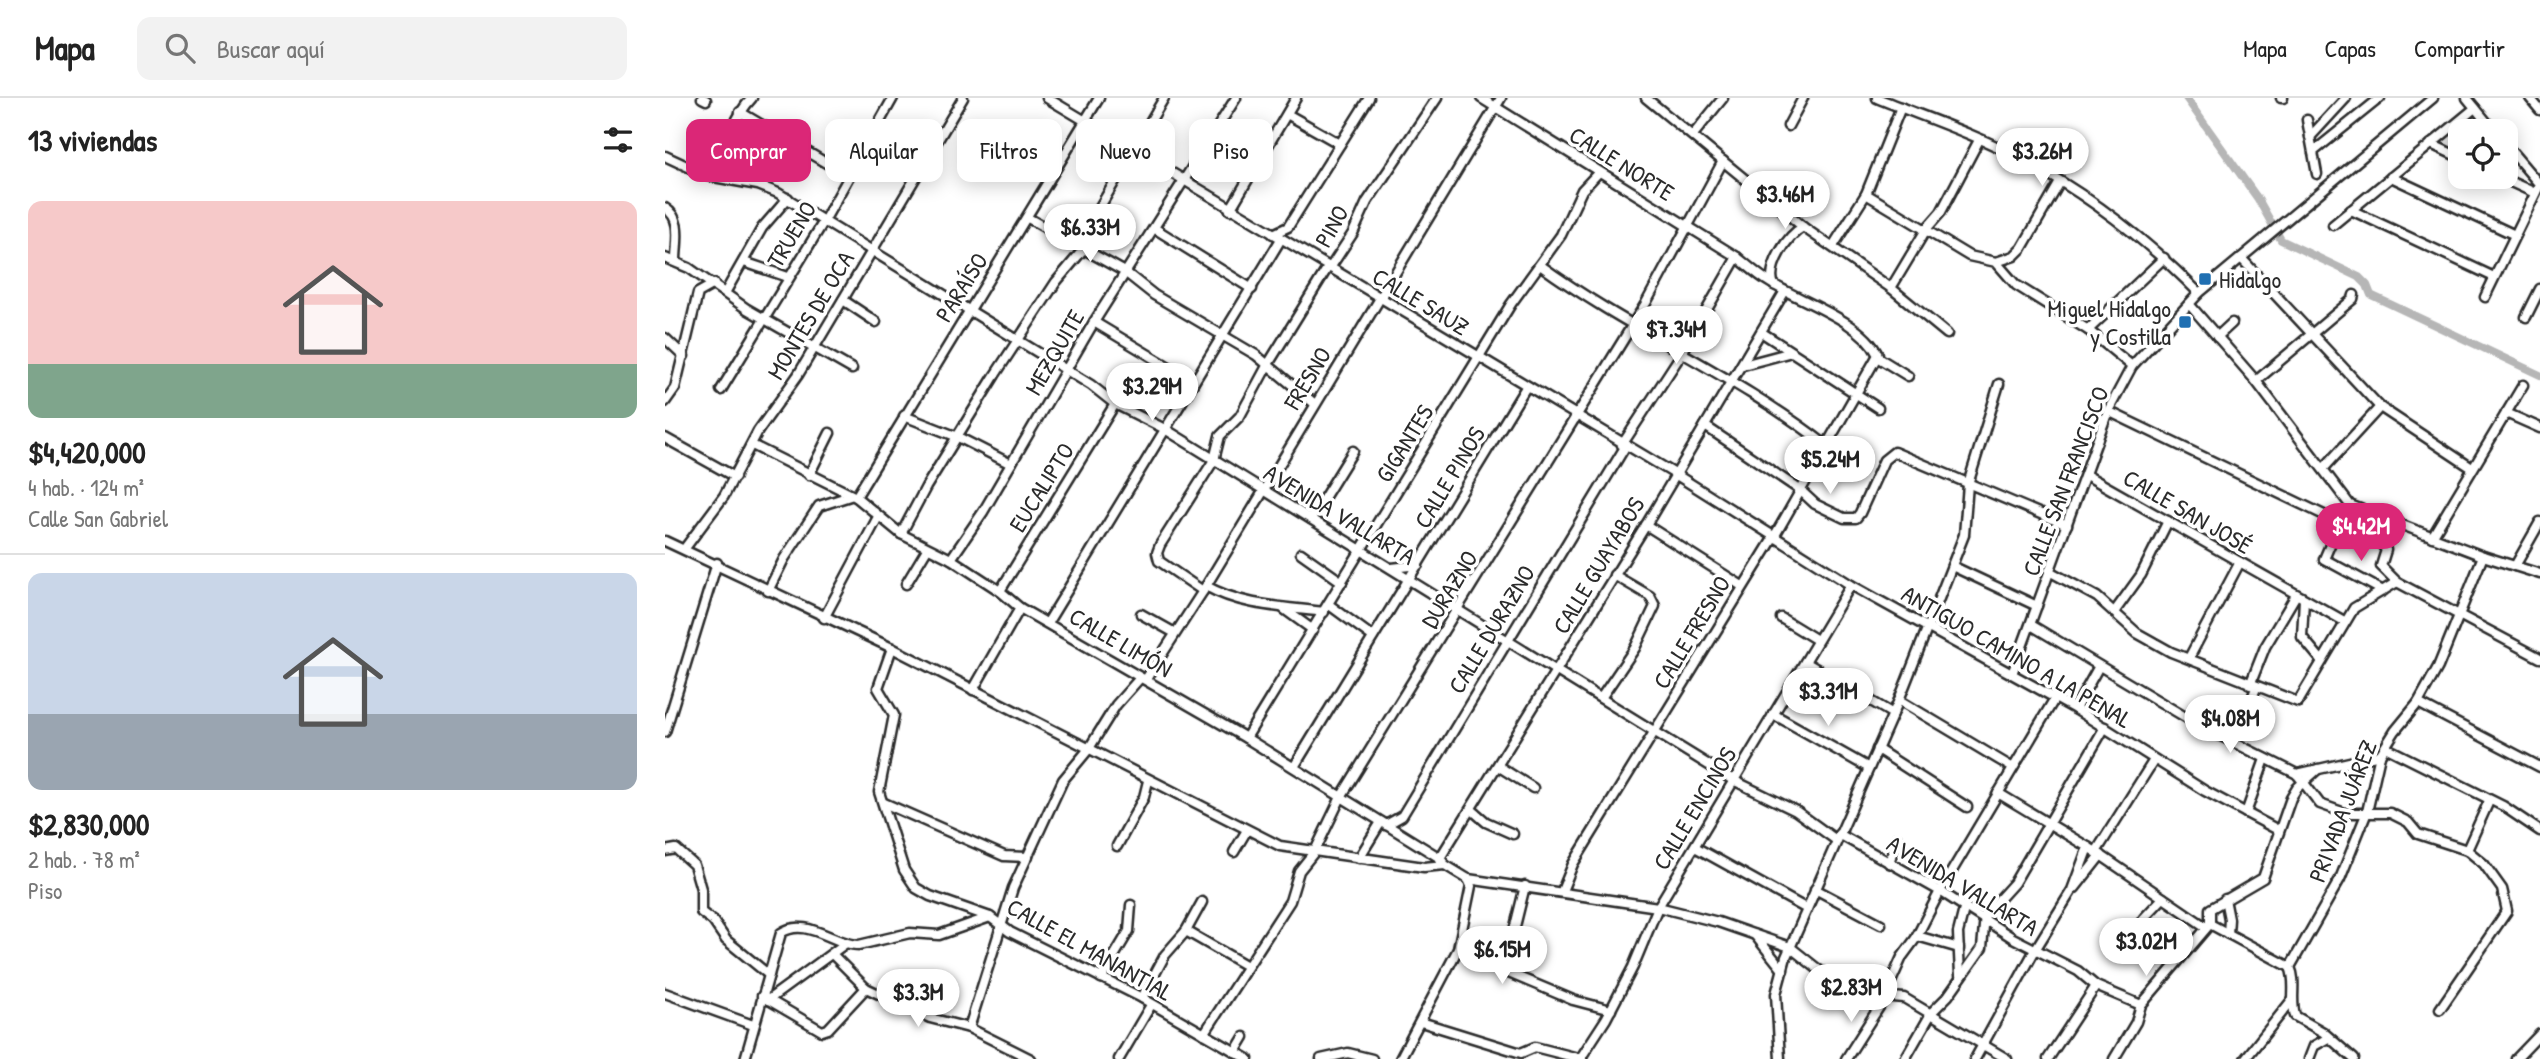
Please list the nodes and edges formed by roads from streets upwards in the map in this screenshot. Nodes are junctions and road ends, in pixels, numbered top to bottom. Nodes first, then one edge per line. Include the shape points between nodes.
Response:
1 (752, 98) edge
2 (893, 98) edge
3 (963, 98) edge
4 (1047, 98) edge
5 (1099, 98) edge
6 (1164, 98) edge
7 (1236, 98) edge
8 (1296, 98) edge
9 (1369, 98) edge
10 (1437, 98) edge
11 (1481, 98) edge
12 (1501, 98) edge
13 (1646, 98) edge
14 (1723, 98) edge
15 (1804, 98) edge
16 (1877, 98) edge
17 (2346, 98) edge
18 (2380, 98) edge
19 (2433, 98) edge
20 (2467, 98) edge
21 (2530, 98) edge
22 (1496, 107) junction
23 (1901, 107) junction
24 (2475, 108) junction
25 (2540, 110) edge
26 (740, 112) junction
27 (1287, 114) junction
28 (738, 119) edge
29 (881, 119) edge
30 (1080, 119) edge
31 (1087, 119) edge
32 (1152, 119) edge
33 (1223, 119) edge
34 (2484, 119) edge
35 (2307, 120) dead end
36 (1788, 126) dead end
37 (943, 131) edge
38 (1693, 135) junction
39 (1076, 137) edge
40 (2310, 137) junction
41 (1979, 140) junction
42 (1340, 144) junction
43 (2431, 144) junction
44 (2313, 152) junction
45 (2448, 152) edge
46 (665, 156) edge
47 (2518, 159) edge
48 (1723, 161) junction
49 (825, 162) edge
50 (686, 165) edge
51 (1189, 172) edge
52 (1599, 173) junction
53 (2317, 174) dead end
54 (1175, 177) edge
55 (2391, 177) junction
56 (1182, 181) junction
57 (744, 182) edge
58 (845, 182) edge
59 (912, 182) edge
60 (1115, 182) edge
61 (1195, 182) edge
62 (2060, 182) junction
63 (2540, 184) edge
64 (2518, 186) edge
65 (1196, 190) junction
66 (1866, 194) junction
67 (2535, 194) junction
68 (788, 198) junction
69 (2351, 209) junction
70 (669, 210) edge
71 (1230, 210) junction
72 (1028, 218) junction
73 (824, 221) junction
74 (2333, 225) dead end
75 (1288, 227) junction
76 (1688, 227) junction
77 (1803, 227) junction
78 (1154, 228) junction
79 (1927, 228) junction
80 (2515, 235) junction
81 (1281, 239) junction
82 (1833, 246) junction
83 (871, 249) junction
84 (1082, 251) junction
85 (1737, 257) junction
86 (665, 258) edge
87 (2164, 258) junction
88 (2241, 258) junction
89 (676, 261) junction
90 (744, 262) junction
91 (1996, 262) junction
92 (1541, 265) junction
93 (1329, 267) junction
94 (1773, 268) junction
95 (1756, 271) junction
96 (1125, 272) junction
97 (700, 275) junction
98 (788, 277) junction
99 (2494, 277) junction
100 (714, 284) junction
101 (1774, 285) junction
102 (1892, 288) junction
103 (1252, 289) junction
104 (2540, 289) edge
105 (1785, 291) junction
106 (698, 293) junction
107 (725, 293) junction
108 (2199, 293) junction
109 (2354, 295) dead end
110 (1378, 297) junction
111 (2485, 297) dead end
112 (843, 300) junction
113 (2189, 304) junction
114 (968, 310) junction
115 (765, 317) junction
116 (2526, 317) dead end
117 (876, 322) dead end
118 (1094, 322) junction
119 (2232, 323) dead end
120 (1630, 324) junction
121 (2088, 330) junction
122 (1761, 332) junction
123 (1947, 334) dead end
124 (2311, 334) junction
125 (1223, 335) junction
126 (2217, 337) junction
127 (665, 338) edge
128 (1018, 340) junction
129 (813, 346) junction
130 (1788, 352) junction
131 (1682, 353) junction
132 (684, 356) junction
133 (1878, 356) junction
134 (1479, 358) junction
135 (1743, 365) junction
136 (1267, 366) junction
137 (2132, 366) junction
138 (852, 369) dead end
139 (1065, 370) junction
140 (1908, 376) dead end
141 (2256, 381) junction
142 (1194, 382) junction
143 (1731, 383) junction
144 (1999, 384) dead end
145 (2523, 385) dead end
146 (1526, 387) junction
147 (721, 390) dead end
148 (1857, 396) junction
149 (665, 402) edge
150 (1115, 404) junction
151 (1315, 404) junction
152 (2380, 407) junction
153 (1878, 408) dead end
154 (2108, 411) junction
155 (2506, 413) junction
156 (904, 416) junction
157 (1575, 417) junction
158 (1705, 426) junction
159 (2540, 428) edge
160 (1165, 429) junction
161 (830, 433) dead end
162 (958, 437) junction
163 (665, 439) edge
164 (752, 445) junction
165 (1624, 446) junction
166 (1827, 446) junction
167 (1353, 451) dead end
168 (1214, 460) junction
169 (1011, 464) junction
170 (2324, 468) junction
171 (2472, 468) junction
172 (1675, 474) junction
173 (809, 475) junction
174 (2086, 475) junction
175 (735, 477) junction
176 (1968, 484) junction
177 (1262, 490) junction
178 (1800, 490) junction
179 (853, 497) junction
180 (878, 517) junction
181 (1311, 519) junction
182 (2168, 521) junction
183 (2540, 522) edge
184 (2339, 524) junction
185 (2067, 525) junction
186 (1646, 526) junction
187 (901, 534) junction
188 (1774, 537) junction
189 (2432, 537) junction
190 (665, 541) edge
191 (685, 548) junction
192 (927, 549) junction
193 (1362, 549) junction
194 (1301, 553) dead end
195 (2483, 556) junction
196 (951, 559) junction
197 (2240, 562) junction
198 (717, 563) junction
199 (1418, 565) junction
200 (1952, 566) junction
201 (2515, 566) junction
202 (1392, 568) junction
203 (2049, 572) junction
204 (2540, 574) edge
205 (1614, 575) junction
206 (1410, 579) junction
207 (1342, 582) junction
208 (2396, 582) junction
209 (906, 584) dead end
210 (1851, 585) junction
211 (1742, 586) junction
212 (1204, 589) junction
213 (1000, 590) junction
214 (768, 591) junction
215 (2383, 591) junction
216 (2300, 597) junction
217 (2037, 606) junction
218 (1020, 608) junction
219 (1284, 608) junction
220 (1326, 608) junction
221 (1459, 610) junction
222 (2115, 611) junction
223 (1141, 614) dead end
224 (2458, 615) junction
225 (824, 618) junction
226 (1781, 618) dead end
227 (2344, 621) junction
228 (1048, 622) junction
229 (2031, 625) junction
230 (1928, 627) junction
231 (1313, 630) junction
232 (1175, 633) junction
233 (1373, 637) junction
234 (1506, 639) junction
235 (1817, 640) junction
236 (892, 648) junction
237 (2189, 658) junction
238 (2540, 658) edge
239 (2322, 661) junction
240 (1805, 662) junction
241 (2099, 666) junction
242 (1556, 671) junction
243 (2012, 674) junction
244 (1143, 678) junction
245 (2253, 686) junction
246 (974, 690) junction
247 (1601, 698) junction
248 (2055, 698) junction
249 (1899, 700) junction
250 (2418, 703) junction
251 (2075, 709) junction
252 (1773, 714) junction
253 (1893, 714) junction
254 (2105, 727) junction
255 (1654, 730) junction
256 (665, 732) edge
257 (1246, 738) junction
258 (2235, 741) junction
259 (2387, 748) junction
260 (1877, 749) junction
261 (1089, 750) junction
262 (2380, 755) junction
263 (2265, 759) junction
264 (2154, 760) junction
265 (1497, 766) junction
266 (1294, 767) junction
267 (2540, 767) edge
268 (1868, 768) junction
269 (2014, 768) junction
270 (2318, 769) junction
271 (2297, 774) junction
272 (1733, 780) junction
273 (1148, 781) junction
274 (2303, 783) junction
275 (1533, 788) dead end
276 (1998, 793) junction
277 (1341, 797) junction
278 (2489, 801) junction
279 (884, 803) junction
280 (1966, 807) dead end
281 (1471, 809) junction
282 (2367, 812) junction
283 (2246, 813) junction
284 (1402, 816) junction
285 (1383, 824) junction
286 (2047, 824) junction
287 (1247, 830) junction
288 (2278, 830) junction
289 (2540, 831) edge
290 (1400, 834) junction
291 (1513, 834) dead end
292 (1838, 837) junction
293 (1897, 838) dead end
294 (1118, 845) dead end
295 (1695, 847) junction
296 (2467, 850) junction
297 (665, 851) edge
298 (1315, 851) junction
299 (2095, 851) junction
300 (1234, 852) dead end
301 (1028, 857) junction
302 (1359, 858) junction
303 (1443, 861) junction
304 (1889, 863) junction
305 (1468, 879) junction
306 (1525, 886) junction
307 (1815, 889) junction
308 (2073, 890) junction
309 (1562, 891) junction
310 (1940, 891) junction
311 (2163, 898) junction
312 (2225, 899) junction
313 (1202, 902) dead end
314 (1131, 905) dead end
315 (1658, 907) junction
316 (1807, 909) junction
317 (1964, 909) junction
318 (2210, 909) junction
319 (990, 917) junction
320 (2193, 918) junction
321 (1983, 919) junction
322 (1881, 925) dead end
323 (2208, 925) junction
324 (1004, 926) junction
325 (1185, 930) junction
326 (2228, 934) junction
327 (1755, 935) junction
328 (1917, 936) junction
329 (846, 943) junction
330 (1790, 947) junction
331 (1959, 948) junction
332 (2035, 950) junction
333 (833, 955) junction
334 (2120, 956) dead end
335 (1247, 966) junction
336 (2290, 967) junction
337 (1783, 970) junction
338 (769, 975) junction
339 (1960, 975) junction
340 (1101, 978) junction
341 (2096, 986) junction
342 (866, 988) junction
343 (665, 993) edge
344 (1883, 996) junction
345 (765, 998) junction
346 (1142, 998) junction
347 (2292, 1000) junction
348 (1151, 1005) junction
349 (2141, 1005) junction
350 (2440, 1009) dead end
351 (1611, 1010) junction
352 (1932, 1012) junction
353 (1420, 1022) junction
354 (753, 1025) junction
355 (969, 1028) junction
356 (1204, 1034) junction
357 (2540, 1034) edge
358 (1244, 1037) dead end
359 (2328, 1038) junction
360 (1983, 1046) junction
361 (1235, 1052) junction
362 (1521, 1056) edge
363 (1122, 1057) edge
364 (745, 1059) edge
365 (1031, 1059) edge
366 (1248, 1059) edge
367 (1321, 1059) edge
368 (1372, 1059) edge
369 (1400, 1059) edge
370 (1580, 1059) edge
371 (1780, 1059) edge
372 (1846, 1059) edge
373 (1905, 1059) edge
374 (1975, 1059) edge
375 (2007, 1059) edge
376 (2048, 1059) edge
377 (2114, 1059) edge
378 (2245, 1059) edge
379 (2309, 1059) edge
380 (2354, 1059) edge
381 (2516, 1059) edge

1 - 26 street
2 - 29 street, TRUENO
3 - 37 street, MONTES DE OCA
4 - 30 street, CALLE SAUZ
5 - 31 street, PARAÍSO
6 - 32 street
7 - 33 street, MEZQUITE
8 - 27 street
9 - 42 street
10 - 93 street, PINO
11 - 22 street, CALLE NORTE
12 - 22 street, FRESNO
13 - 38 street
14 - 38 street
15 - 36 street
16 - 23 street
17 - 40 street
18 - 44 street
19 - 88 street, CALLE SAN FRANCISCO
20 - 24 street
21 - 25 street
22 - 52 street, CALLE NORTE
22 - 110 street, FRESNO
23 - 41 street
23 - 66 street
24 - 34 street
24 - 43 street
26 - 28 street
26 - 49 street
27 - 42 street
27 - 71 street
35 - 40 street
38 - 48 street
39 - 72 street, PARAÍSO
40 - 44 street
41 - 62 street
41 - 79 street via 1941,212
42 - 75 street
43 - 45 street
43 - 55 street
44 - 53 street
46 - 50 street
47 - 63 street
48 - 76 street, DURAZNO
48 - 77 street
51 - 56 street, MEZQUITE
52 - 76 street, CALLE NORTE
52 - 92 street, GIGANTES via 1582,190 1562,235
54 - 56 street, CALLE SAUZ
55 - 69 street
55 - 80 street
56 - 65 street, CALLE SAUZ
56 - 78 street, MEZQUITE
57 - 68 street, AVENIDA VALLARTA
58 - 73 street, TRUENO
59 - 83 street, MONTES DE OCA
60 - 84 street via 1091,222
61 - 65 street
62 - 87 street
62 - 91 street via 2022,248
63 - 67 street
64 - 67 street
65 - 71 street, CALLE SAUZ
66 - 79 street
66 - 82 street
67 - 80 street
68 - 73 street, AVENIDA VALLARTA
68 - 90 street via 762,229
69 - 74 street
69 - 99 street
70 - 89 street via 678,224
71 - 81 street, CALLE SAUZ
72 - 84 street
72 - 114 street, PARAÍSO
73 - 83 street, AVENIDA VALLARTA
73 - 98 street, TRUENO
75 - 81 street
75 - 81 street
76 - 85 street, CALLE NORTE
76 - 120 street, DURAZNO
77 - 82 street
77 - 94 street via 1791,237
78 - 96 street, MEZQUITE
78 - 103 street
79 - 91 street via 1969,256
79 - 102 street
80 - 99 street
81 - 93 street, CALLE SAUZ
81 - 103 street
82 - 102 street
83 - 112 street, MONTES DE OCA
83 - 114 street, AVENIDA VALLARTA
84 - 96 street
84 - 128 street
85 - 95 street, CALLE NORTE
85 - 131 street, CALLE DURAZNO
86 - 89 street
87 - 108 street
87 - 121 street
88 - 108 street, CALLE SAN FRANCISCO
88 - 124 street
89 - 97 street
90 - 98 street
90 - 107 street
91 - 121 street via 2016,285
92 - 120 street via 1581,296
92 - 134 street, GIGANTES
93 - 110 street, CALLE SAUZ
93 - 136 street, PINO
94 - 95 street
94 - 101 street
95 - 101 street, CALLE NORTE
96 - 118 street, MEZQUITE
96 - 125 street via 1154,295
97 - 100 street
97 - 106 street
98 - 115 street, TRUENO
99 - 111 street
100 - 106 street
100 - 107 street
101 - 105 street, CALLE NORTE
102 - 123 street
103 - 125 street
104 - 116 street
105 - 122 street, CALLE GUAYABOS
105 - 133 street, CALLE NORTE via 1805,298 1858,333 1874,345
106 - 132 street
107 - 115 street
108 - 113 street, CALLE SAN FRANCISCO
109 - 124 street
110 - 134 street, CALLE SAUZ
110 - 151 street, FRESNO
112 - 117 street
112 - 129 street, MONTES DE OCA
113 - 126 street
113 - 137 street, CALLE SAN FRANCISCO
114 - 128 street, AVENIDA VALLARTA
114 - 156 street, PARAÍSO
115 - 129 street
115 - 147 street, TRUENO
118 - 139 street, MEZQUITE
118 - 142 street
119 - 126 street
120 - 131 street
120 - 157 street, DURAZNO
121 - 137 street
122 - 130 street
122 - 135 street, CALLE GUAYABOS
124 - 141 street
124 - 152 street
125 - 136 street
125 - 142 street
126 - 141 street
127 - 132 street
128 - 139 street, AVENIDA VALLARTA
128 - 162 street
129 - 138 street
129 - 164 street, MONTES DE OCA
130 - 135 street
130 - 148 street
131 - 143 street
131 - 165 street, CALLE DURAZNO
132 - 149 street via 675,388
133 - 140 street, CALLE NORTE
133 - 148 street, CALLE FRESNO
134 - 146 street, CALLE SAUZ
134 - 193 street, GIGANTES
135 - 143 street, CALLE GUAYABOS
136 - 151 street
136 - 168 street, PINO via 1240,416 1220,436
137 - 154 street, CALLE SAN FRANCISCO
139 - 150 street, AVENIDA VALLARTA
139 - 169 street, MEZQUITE
141 - 170 street
142 - 160 street
143 - 158 street, CALLE GUAYABOS
143 - 166 street via 1781,410
144 - 176 street
145 - 155 street
146 - 157 street, CALLE SAUZ
146 - 199 street, CALLE PINOS
148 - 153 street
148 - 166 street, CALLE FRESNO
150 - 160 street, AVENIDA VALLARTA
150 - 213 street, EUCALIPTO
151 - 177 street, FRESNO
152 - 170 street
152 - 171 street
154 - 174 street, CALLE SAN FRANCISCO
154 - 184 street
155 - 159 street
155 - 171 street
156 - 162 street
156 - 179 street, PARAÍSO
157 - 165 street, CALLE SAUZ
157 - 221 street, DURAZNO
158 - 172 street, CALLE GUAYABOS
158 - 178 street
160 - 168 street, AVENIDA VALLARTA
160 - 228 street
161 - 173 street
162 - 169 street
162 - 187 street
163 - 175 street
164 - 173 street, CALLE LIMÓN
164 - 175 street, MONTES DE OCA
165 - 172 street, CALLE SAUZ
165 - 234 street, CALLE DURAZNO
166 - 178 street, CALLE FRESNO
167 - 181 street
168 - 177 street, AVENIDA VALLARTA
168 - 212 street, PINO via 1157,554 1159,561
169 - 196 street, MEZQUITE
170 - 189 street via 2350,505
171 - 189 street
172 - 186 street, CALLE GUAYABOS
172 - 188 street, CALLE SAUZ
173 - 179 street, CALLE LIMÓN
174 - 182 street, CALLE SAN JOSÉ
174 - 185 street, CALLE SAN FRANCISCO
175 - 191 street, MONTES DE OCA
176 - 178 street via 1893,452 1884,460 1856,518 1825,509
176 - 185 street
176 - 200 street via 1966,524
177 - 181 street, AVENIDA VALLARTA
177 - 212 street, FRESNO
178 - 188 street, CALLE FRESNO
179 - 180 street, CALLE LIMÓN
179 - 214 street via 819,506
180 - 187 street, CALLE LIMÓN
180 - 225 street
181 - 193 street, AVENIDA VALLARTA
182 - 197 street, CALLE SAN JOSÉ
182 - 222 street via 2127,598
183 - 201 street
184 - 208 street via 2384,545 2381,566
184 - 215 street via 2324,558
185 - 203 street, CALLE SAN FRANCISCO
186 - 205 street, CALLE GUAYABOS
186 - 211 street
187 - 192 street, CALLE LIMÓN
188 - 210 street, ANTIGUO CAMINO A LA PENAL
188 - 211 street, CALLE FRESNO
189 - 195 street
190 - 191 street
191 - 198 street
192 - 196 street, CALLE LIMÓN
192 - 209 street
193 - 202 street, AVENIDA VALLARTA
193 - 207 street, GIGANTES
194 - 207 street
195 - 201 street
195 - 224 street, PRIVADA JUÁREZ
196 - 213 street, CALLE LIMÓN
197 - 216 street, CALLE SAN JOSÉ
197 - 237 street
198 - 214 street
198 - 256 street
199 - 202 street
199 - 206 street, CALLE PINOS
200 - 217 street
200 - 230 street
201 - 204 street
202 - 206 street, AVENIDA VALLARTA
203 - 217 street, CALLE SAN FRANCISCO
203 - 222 street
205 - 242 street, CALLE GUAYABOS
205 - 247 street via 1650,596 1655,611
206 - 221 street, AVENIDA VALLARTA
206 - 233 street, CALLE PINOS
207 - 220 street, GIGANTES
208 - 215 street
208 - 224 street
210 - 230 street, ANTIGUO CAMINO A LA PENAL
210 - 235 street, CALLE ENCINOS
211 - 255 street, CALLE FRESNO
212 - 219 street
212 - 232 street, FRESNO
213 - 218 street, CALLE LIMÓN
214 - 225 street
215 - 227 street via 2364,600
216 - 227 street, CALLE SAN JOSÉ
216 - 239 street via 2302,637
216 - 245 street via 2265,647
217 - 229 street, CALLE SAN FRANCISCO
218 - 228 street, CALLE LIMÓN
218 - 246 street
219 - 220 street
219 - 231 street
220 - 231 street, GIGANTES
220 - 233 street
221 - 234 street, AVENIDA VALLARTA
221 - 277 street, DURAZNO
222 - 237 street via 2137,633
223 - 232 street
224 - 238 street
224 - 250 street, PRIVADA JUÁREZ
225 - 236 street
226 - 235 street
227 - 239 street
228 - 244 street, CALLE LIMÓN
229 - 241 street
229 - 243 street, CALLE SAN FRANCISCO
230 - 243 street, ANTIGUO CAMINO A LA PENAL
230 - 249 street
231 - 257 street, GIGANTES
232 - 244 street, FRESNO
233 - 266 street, CALLE PINOS
234 - 242 street, AVENIDA VALLARTA
234 - 284 street, CALLE DURAZNO
235 - 240 street, CALLE ENCINOS
236 - 246 street
236 - 279 street via 878,691 894,712 880,789
237 - 245 street
239 - 245 street via 2298,702
240 - 252 street, CALLE ENCINOS
240 - 253 street
241 - 251 street
241 - 258 street
242 - 247 street, AVENIDA VALLARTA
242 - 265 street, CALLE GUAYABOS
243 - 248 street, ANTIGUO CAMINO A LA PENAL
244 - 257 street, CALLE LIMÓN
244 - 261 street, FRESNO via 1116,705
245 - 258 street
246 - 261 street
247 - 255 street, AVENIDA VALLARTA
248 - 251 street, ANTIGUO CAMINO A LA PENAL
248 - 269 street
249 - 253 street
249 - 269 street
250 - 259 street, PRIVADA JUÁREZ
250 - 267 street
251 - 254 street, ANTIGUO CAMINO A LA PENAL
252 - 268 street
252 - 272 street, CALLE ENCINOS
253 - 260 street
254 - 264 street, ANTIGUO CAMINO A LA PENAL
254 - 286 street
255 - 272 street, AVENIDA VALLARTA
255 - 309 street, CALLE FRESNO via 1573,864
257 - 266 street, CALLE LIMÓN
258 - 263 street
259 - 262 street, PRIVADA JUÁREZ
259 - 278 street
260 - 268 street
260 - 280 street
261 - 273 street
261 - 301 street, FRESNO via 1063,780
262 - 270 street
262 - 282 street, PRIVADA JUÁREZ
263 - 271 street
263 - 283 street
264 - 283 street, ANTIGUO CAMINO A LA PENAL
264 - 299 street
265 - 275 street
265 - 281 street, CALLE GUAYABOS
266 - 277 street, CALLE LIMÓN
268 - 292 street
269 - 276 street
270 - 271 street
270 - 274 street
271 - 274 street
272 - 292 street, AVENIDA VALLARTA
272 - 295 street, CALLE ENCINOS
273 - 287 street
273 - 294 street
274 - 282 street via 2320,804 2345,813
274 - 288 street via 2291,798
276 - 286 street
276 - 310 street
277 - 285 street, CALLE LIMÓN
277 - 298 street, DURAZNO
278 - 289 street
278 - 296 street
279 - 301 street via 1005,856
279 - 319 street, CALLE EL MANANTIAL via 911,882 930,896
281 - 291 street
281 - 303 street, CALLE GUAYABOS
282 - 296 street via 2390,813 2403,818 2418,834
282 - 336 street, PRIVADA JUÁREZ via 2340,879
283 - 288 street, ANTIGUO CAMINO A LA PENAL
284 - 285 street
284 - 290 street
285 - 290 street, CALLE LIMÓN
285 - 302 street
286 - 299 street
286 - 321 street via 2014,883
287 - 298 street via 1280,846
287 - 300 street
288 - 312 street via 2263,878
290 - 303 street, CALLE LIMÓN
292 - 304 street, AVENIDA VALLARTA
292 - 307 street
293 - 304 street
295 - 315 street, CALLE ENCINOS
295 - 316 street
296 - 350 street via 2502,889 2506,914
297 - 338 street via 676,849 692,861 699,880 701,912 726,940
298 - 302 street
298 - 335 street, DURAZNO via 1299,872 1290,901
299 - 308 street
299 - 308 street
299 - 311 street
301 - 324 street, FRESNO via 1013,888
302 - 303 street via 1424,867
303 - 305 street, CALLE LIMÓN
304 - 310 street, AVENIDA VALLARTA
305 - 306 street
305 - 353 street via 1471,886 1461,943
306 - 309 street
306 - 351 street via 1504,971 1573,1000
307 - 316 street
307 - 322 street
308 - 332 street
309 - 315 street
310 - 317 street, AVENIDA VALLARTA
310 - 328 street
311 - 320 street
311 - 334 street
312 - 318 street
312 - 326 street
313 - 325 street
314 - 340 street via 1129,931
315 - 327 street
315 - 351 street, CALLE ENCINOS
316 - 330 street
317 - 321 street, AVENIDA VALLARTA
317 - 331 street
318 - 320 street
318 - 323 street
319 - 324 street, CALLE EL MANANTIAL
319 - 329 street via 939,935 910,933 859,945
320 - 323 street
321 - 332 street, AVENIDA VALLARTA
321 - 339 street via 1982,948
323 - 326 street
323 - 349 street
324 - 340 street, CALLE EL MANANTIAL
324 - 355 street, FRESNO
325 - 335 street
325 - 346 street via 1165,955
326 - 336 street
327 - 330 street
327 - 337 street
328 - 331 street
328 - 344 street
329 - 333 street
329 - 338 street via 817,930 785,930
330 - 337 street
330 - 344 street via 1819,970 1870,995
331 - 339 street
332 - 341 street, AVENIDA VALLARTA via 2078,971
332 - 360 street
333 - 342 street
333 - 345 street
335 - 356 street, DURAZNO
336 - 347 street via 2295,981
337 - 371 street via 1776,994
338 - 345 street
339 - 352 street
340 - 346 street, CALLE EL MANANTIAL
341 - 349 street, AVENIDA VALLARTA
341 - 376 street
342 - 345 street via 822,1031
342 - 355 street via 930,1018
343 - 354 street
344 - 352 street via 1904,998
344 - 372 street
345 - 354 street
346 - 348 street, CALLE EL MANANTIAL
347 - 359 street via 2297,1019
347 - 378 street
348 - 356 street, CALLE EL MANANTIAL
348 - 363 street
349 - 377 street via 2139,1017
351 - 370 street, CALLE ENCINOS
352 - 360 street
352 - 373 street
353 - 362 street
353 - 369 street
354 - 364 street
355 - 365 street
356 - 361 street, CALLE EL MANANTIAL
357 - 381 street
358 - 361 street
359 - 379 street via 2314,1046
359 - 380 street
360 - 374 street
360 - 375 street
361 - 366 street, CALLE EL MANANTIAL
362 - 370 street via 1535,1047
367 - 368 street via 1345,1053

